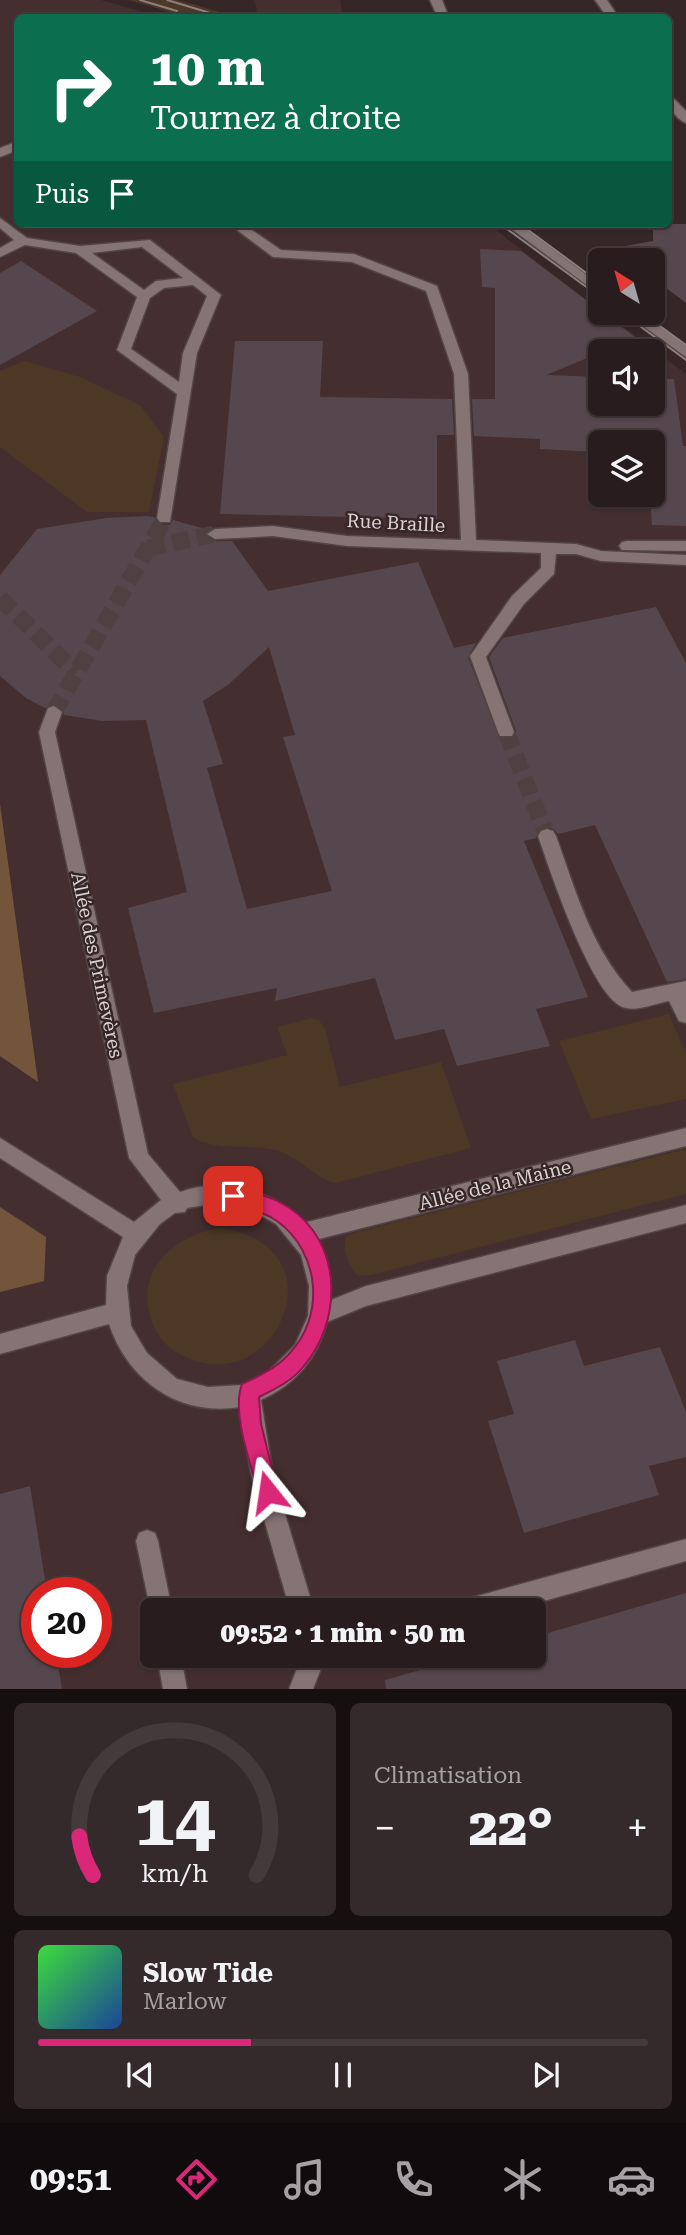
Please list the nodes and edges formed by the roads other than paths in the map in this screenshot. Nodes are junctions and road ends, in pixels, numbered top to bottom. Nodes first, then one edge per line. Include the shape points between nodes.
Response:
1 (672, 101) edge
2 (686, 119) edge
3 (0, 222) edge
4 (241, 228) edge
5 (517, 228) edge
6 (23, 241) junction
7 (80, 250) junction
8 (0, 253) edge
9 (195, 281) junction
10 (588, 282) edge
11 (144, 296) junction
12 (650, 326) edge
13 (686, 353) edge
14 (184, 392) junction
15 (165, 518) tunnel mouth
16 (215, 534) tunnel mouth
17 (469, 546) junction
18 (686, 546) edge
19 (548, 548) junction
20 (576, 550) junction
21 (686, 560) edge
22 (54, 712) tunnel mouth
23 (506, 732) tunnel mouth
24 (547, 836) tunnel mouth
25 (680, 991) edge
26 (686, 1015) edge
27 (686, 1137) edge
28 (0, 1147) edge
29 (178, 1205) junction
30 (686, 1214) edge
31 (303, 1233) junction
32 (139, 1236) junction
33 (114, 1313) junction
34 (321, 1314) junction
35 (0, 1344) edge
36 (249, 1391) junction
37 (146, 1541) dead end
38 (686, 1550) edge
39 (158, 1598) edge
40 (299, 1598) edge
41 (513, 1598) edge
42 (171, 1668) edge
43 (309, 1668) edge
44 (175, 1689) edge
45 (301, 1689) edge

1 - 2 street
3 - 6 street
4 - 17 street via 278,254 354,258 432,289 461,374
5 - 10 street
6 - 7 street
6 - 8 street
7 - 9 street via 145,243
7 - 11 street
9 - 11 street via 161,285
9 - 14 street via 214,295 190,354
11 - 14 street via 124,351
12 - 13 street
14 - 15 street
16 - 17 street, Rue Braille via 273,531 347,541
17 - 19 street, Rue Braille
18 - 20 street, Rue Braille
19 - 20 street, Rue Braille
19 - 23 street via 549,570 518,600 478,656
20 - 21 street, Rue Braille via 601,556
22 - 29 street, Allée des Primevères via 47,732 139,1158
24 - 25 street via 596,963 613,987 628,1001
25 - 26 street
27 - 31 street, Allée de la Maine
28 - 32 street
29 - 31 street via 205,1197 233,1196 260,1202 283,1214
29 - 32 street via 149,1223
30 - 34 street via 366,1296
31 - 34 street via 317,1257 323,1285
32 - 33 street via 127,1249 115,1280
33 - 35 street
33 - 36 street via 120,1337 150,1376 197,1395
34 - 36 street via 312,1339 296,1361
36 - 40 street via 261,1468
37 - 39 street
38 - 41 street
42 - 44 street
43 - 45 street

